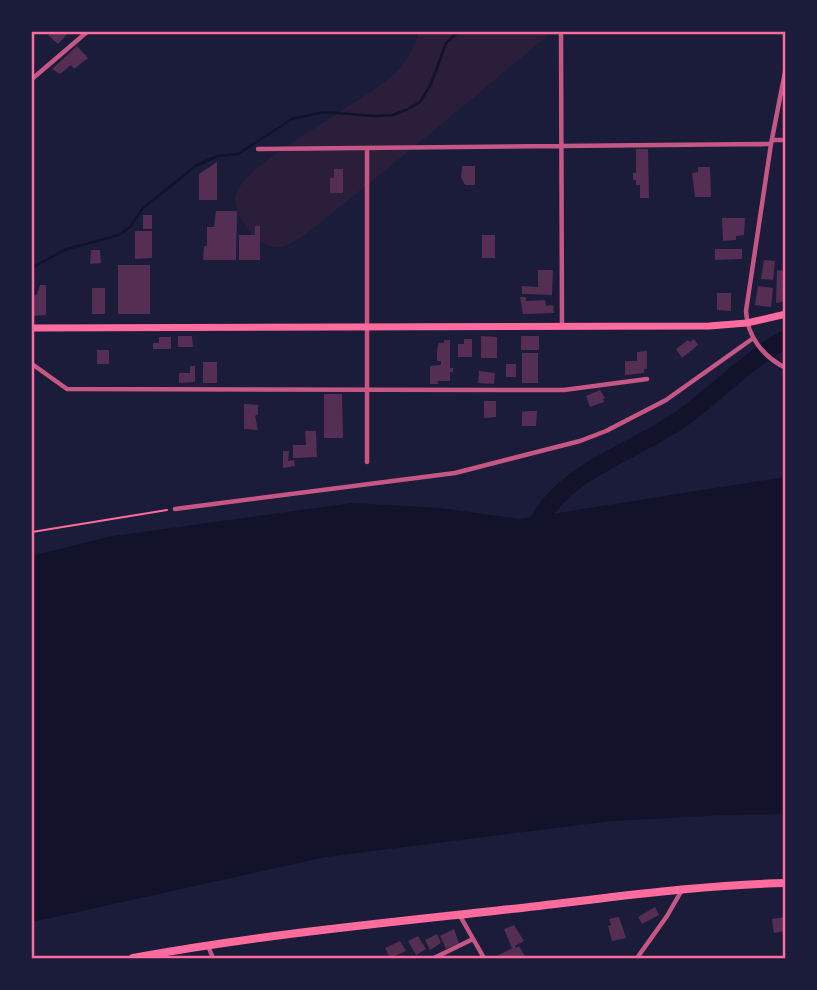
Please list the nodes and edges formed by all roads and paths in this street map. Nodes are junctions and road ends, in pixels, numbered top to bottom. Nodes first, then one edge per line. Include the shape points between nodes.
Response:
1 (86, 32) edge
2 (561, 33) edge
3 (786, 67) edge
4 (32, 79) edge
5 (786, 140) edge
6 (771, 142) junction
7 (562, 146) junction
8 (367, 148) junction
9 (258, 149) dead end
10 (786, 314) edge
11 (747, 323) junction
12 (562, 326) junction
13 (367, 327) junction
14 (32, 328) edge
15 (752, 339) junction
16 (32, 364) edge
17 (786, 368) edge
18 (647, 379) dead end
19 (367, 391) junction
20 (367, 462) dead end
21 (175, 509) joint
22 (32, 532) edge
23 (786, 883) edge
24 (682, 889) junction
25 (459, 914) junction
26 (473, 939) junction
27 (208, 944) junction
28 (481, 953) junction
29 (133, 958) edge
30 (213, 958) edge
31 (433, 958) edge
32 (477, 958) edge
33 (484, 958) edge
34 (637, 958) edge

1 - 4 street
2 - 7 street
3 - 6 street
5 - 6 street
6 - 7 street
6 - 11 street
7 - 8 street
7 - 12 street
8 - 9 street
8 - 13 street
10 - 11 main road
11 - 12 main road
11 - 15 street
12 - 13 main road
13 - 14 main road
13 - 19 street
15 - 17 street
15 - 21 street via 666,400 580,441 456,472
16 - 19 street via 67,389
18 - 19 street via 564,390
19 - 20 street
21 - 22 path
23 - 24 highway
24 - 25 highway
24 - 34 street
25 - 26 street
25 - 27 highway
26 - 28 street
26 - 31 street
27 - 29 highway
27 - 30 street
28 - 32 street
28 - 33 street

